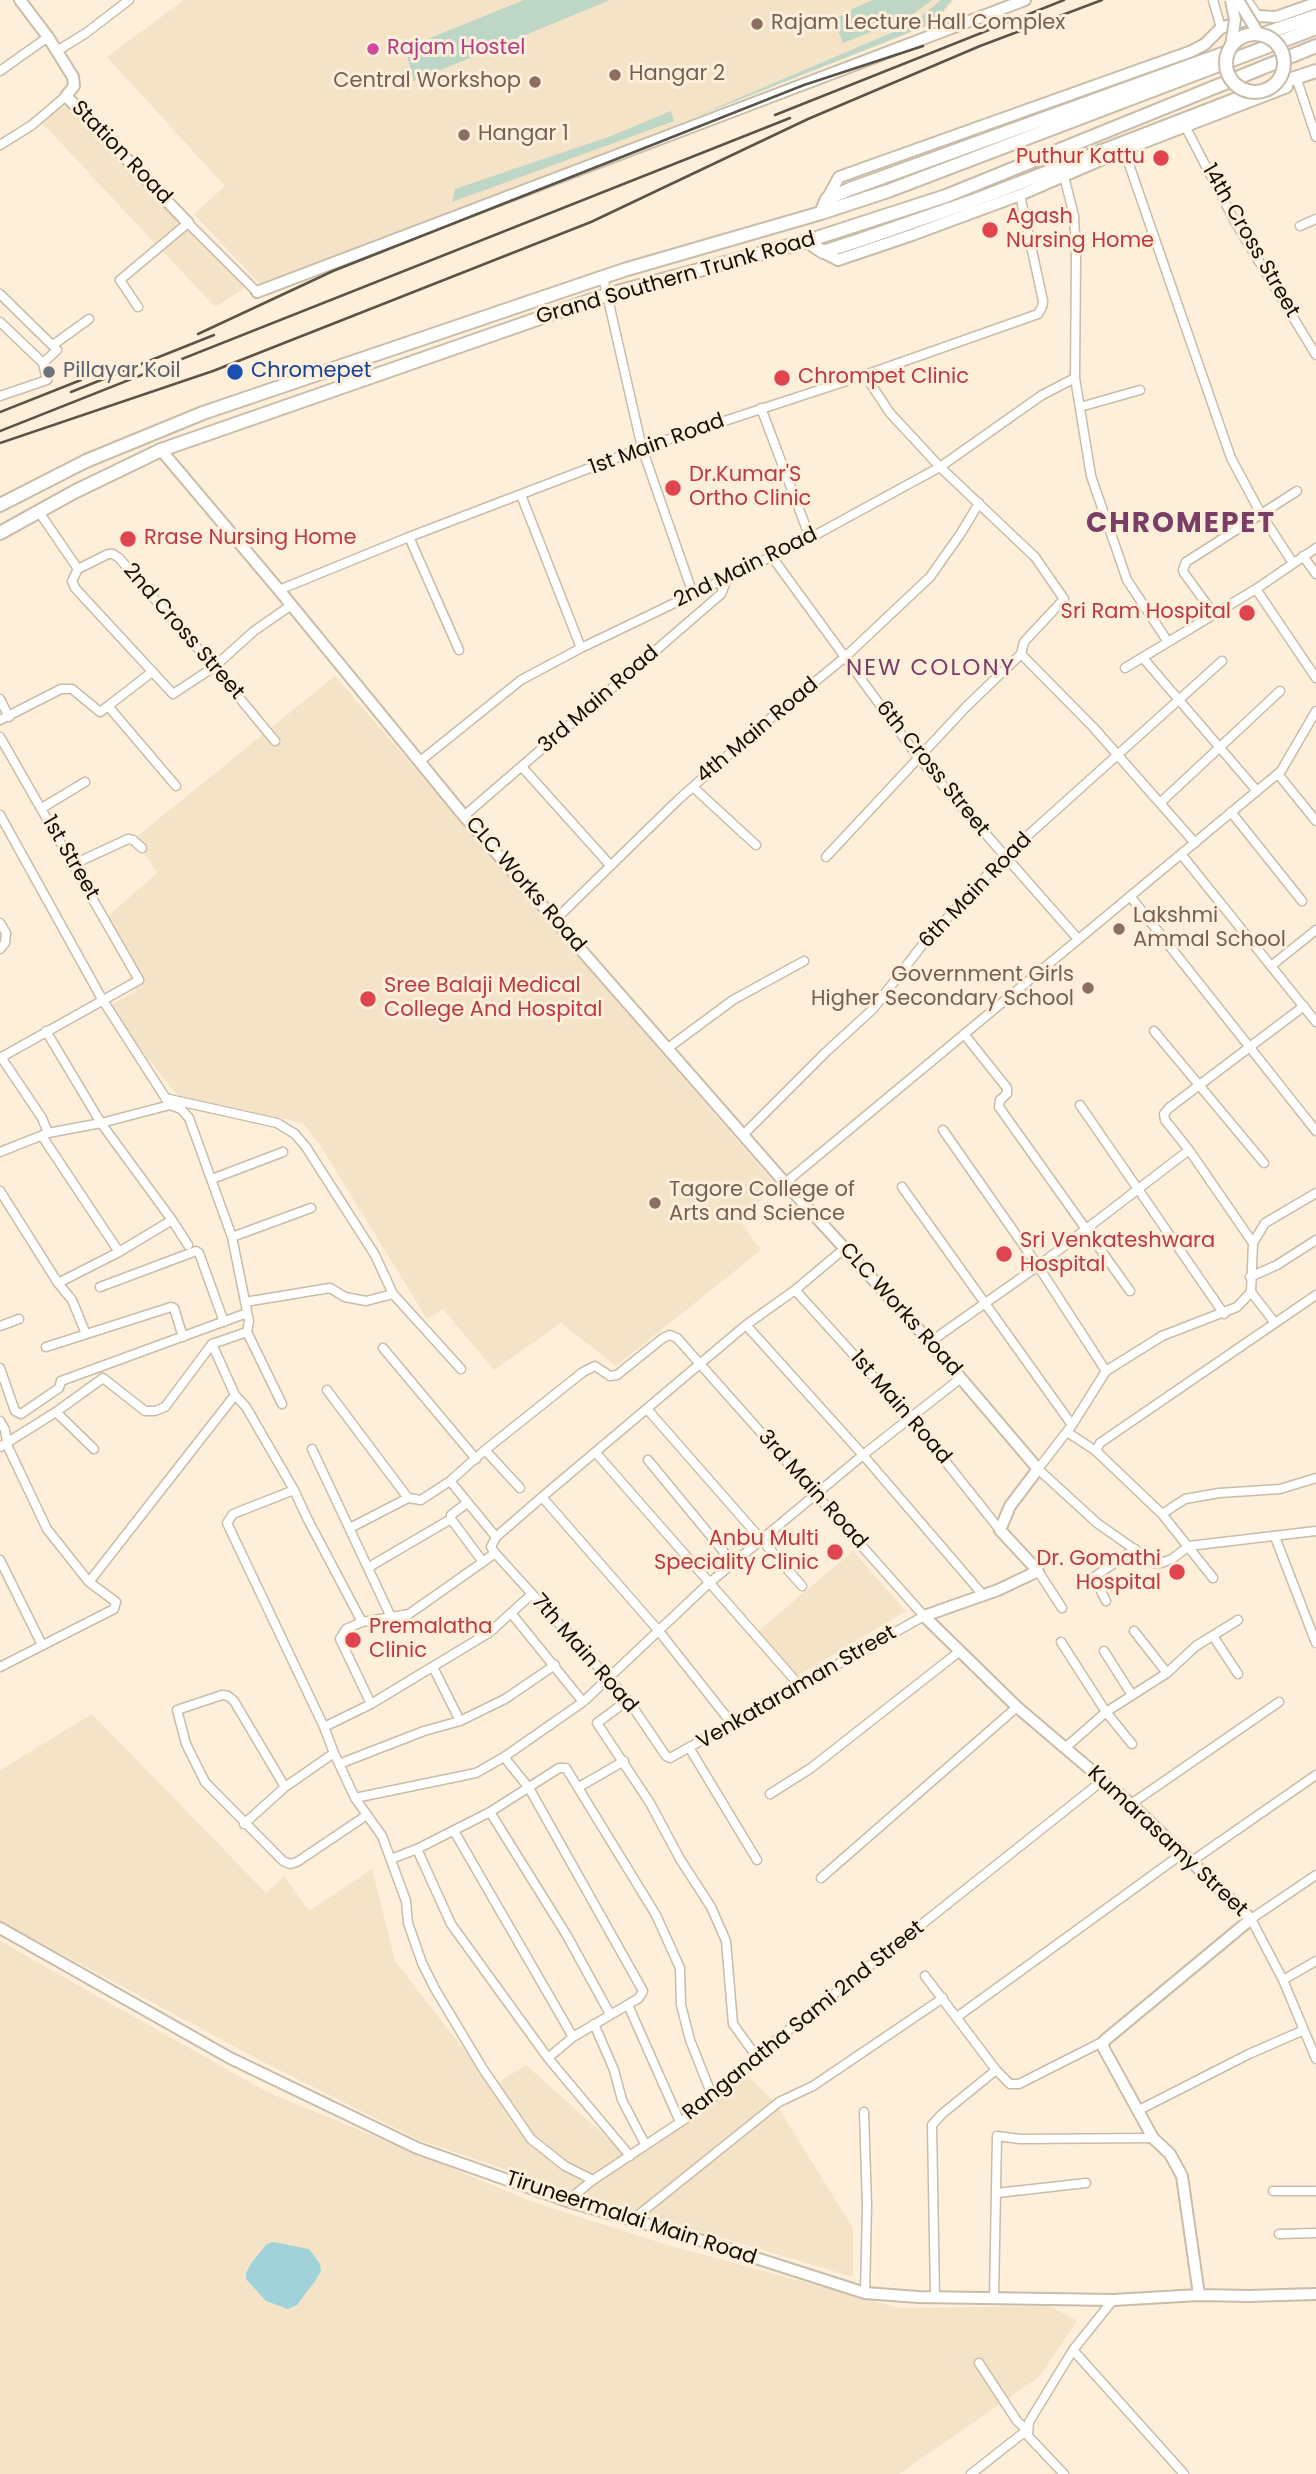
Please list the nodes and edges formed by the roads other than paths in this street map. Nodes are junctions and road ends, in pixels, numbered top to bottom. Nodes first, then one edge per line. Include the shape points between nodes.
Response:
1 (20, 0) edge
2 (129, 0) edge
3 (1025, 0) edge
4 (1213, 0) edge
5 (1231, 0) edge
6 (1237, 0) edge
7 (1247, 0) edge
8 (1316, 3) edge
9 (1258, 16) junction
10 (1316, 16) edge
11 (1221, 28) junction
12 (1316, 28) edge
13 (1260, 34) junction
14 (48, 37) junction
15 (1316, 46) edge
16 (1229, 49) junction
17 (57, 51) junction
18 (0, 71) edge
19 (1316, 71) edge
20 (1316, 77) edge
21 (1298, 83) junction
22 (1274, 86) junction
23 (1255, 92) junction
24 (66, 96) junction
25 (1185, 126) junction
26 (1316, 137) edge
27 (0, 145) edge
28 (1124, 150) junction
29 (1064, 176) junction
30 (1020, 195) junction
31 (827, 199) junction
32 (821, 213) junction
33 (1316, 219) edge
34 (188, 223) junction
35 (1300, 226) dead end
36 (807, 241) junction
37 (822, 252) junction
38 (603, 277) junction
39 (257, 292) joint
40 (0, 294) edge
41 (607, 295) junction
42 (138, 307) dead end
43 (89, 318) dead end
44 (0, 322) edge
45 (1316, 333) edge
46 (1306, 337) junction
47 (53, 345) junction
48 (1316, 355) edge
49 (43, 363) junction
50 (1075, 378) junction
51 (870, 383) dead end
52 (1140, 390) dead end
53 (0, 396) edge
54 (1080, 407) junction
55 (761, 408) junction
56 (642, 448) junction
57 (161, 450) junction
58 (940, 467) junction
59 (1297, 492) dead end
60 (522, 495) junction
61 (979, 503) junction
62 (0, 505) edge
63 (39, 512) junction
64 (1261, 514) junction
65 (0, 533) edge
66 (409, 537) junction
67 (810, 538) junction
68 (1316, 548) edge
69 (1303, 556) junction
70 (772, 557) junction
71 (1293, 563) junction
72 (78, 569) junction
73 (1316, 574) edge
74 (727, 579) junction
75 (1256, 589) junction
76 (279, 590) junction
77 (693, 594) junction
78 (290, 606) junction
79 (1214, 614) junction
80 (1168, 642) junction
81 (581, 649) junction
82 (459, 650) dead end
83 (1021, 654) junction
84 (844, 658) junction
85 (1143, 658) junction
86 (1223, 661) dead end
87 (214, 667) junction
88 (1125, 668) dead end
89 (152, 671) junction
90 (1316, 678) edge
91 (1280, 691) dead end
92 (0, 699) edge
93 (1179, 700) junction
94 (108, 706) junction
95 (1316, 711) edge
96 (4, 719) edge
97 (0, 737) edge
98 (275, 741) dead end
99 (1220, 748) junction
100 (1117, 754) junction
101 (918, 757) junction
102 (419, 762) junction
103 (522, 767) junction
104 (1278, 774) junction
105 (85, 782) dead end
106 (176, 786) dead end
107 (693, 787) junction
108 (1257, 791) junction
109 (1160, 803) junction
110 (42, 808) junction
111 (1231, 813) junction
112 (0, 815) edge
113 (464, 816) junction
114 (1316, 821) edge
115 (1195, 843) junction
116 (757, 845) dead end
117 (142, 848) dead end
118 (1181, 854) junction
119 (1005, 856) junction
120 (825, 858) dead end
121 (74, 864) junction
122 (610, 865) junction
123 (1130, 896) junction
124 (1302, 901) dead end
125 (555, 920) junction
126 (0, 923) edge
127 (1316, 930) edge
128 (1078, 939) junction
129 (0, 949) edge
130 (804, 961) dead end
131 (1271, 966) junction
132 (102, 999) junction
133 (1304, 1006) junction
134 (1314, 1017) edge
135 (46, 1031) junction
136 (1154, 1031) dead end
137 (964, 1034) junction
138 (1251, 1046) junction
139 (668, 1048) junction
140 (1, 1057) edge
141 (1199, 1085) junction
142 (167, 1102) junction
143 (1080, 1105) dead end
144 (102, 1123) junction
145 (943, 1130) dead end
146 (1316, 1131) edge
147 (45, 1134) junction
148 (743, 1135) junction
149 (1189, 1150) junction
150 (0, 1152) edge
151 (283, 1152) dead end
152 (1264, 1163) dead end
153 (212, 1180) junction
154 (785, 1183) junction
155 (902, 1187) dead end
156 (1137, 1189) junction
157 (0, 1191) edge
158 (1316, 1194) edge
159 (310, 1208) dead end
160 (172, 1220) junction
161 (1086, 1227) junction
162 (232, 1237) junction
163 (1316, 1240) edge
164 (1253, 1243) junction
165 (188, 1245) dead end
166 (845, 1248) junction
167 (118, 1252) junction
168 (1038, 1266) junction
169 (1250, 1277) junction
170 (58, 1283) junction
171 (100, 1287) dead end
172 (795, 1290) junction
173 (1130, 1291) dead end
174 (1251, 1292) junction
175 (393, 1294) junction
176 (1316, 1295) edge
177 (244, 1302) junction
178 (984, 1303) junction
179 (247, 1313) junction
180 (1224, 1314) junction
181 (19, 1319) dead end
182 (224, 1322) junction
183 (1275, 1323) junction
184 (747, 1325) junction
185 (0, 1326) edge
186 (247, 1332) junction
187 (86, 1334) junction
188 (183, 1337) junction
189 (930, 1342) junction
190 (212, 1343) junction
191 (46, 1347) dead end
192 (383, 1348) dead end
193 (700, 1364) junction
194 (0, 1368) edge
195 (461, 1369) dead end
196 (1105, 1371) junction
197 (961, 1378) junction
198 (327, 1390) dead end
199 (235, 1395) junction
200 (282, 1404) dead end
201 (647, 1409) junction
202 (56, 1412) junction
203 (911, 1418) junction
204 (0, 1421) edge
205 (1069, 1429) junction
206 (4, 1444) edge
207 (94, 1448) dead end
208 (312, 1449) dead end
209 (485, 1450) junction
210 (1096, 1451) junction
211 (596, 1452) junction
212 (863, 1455) junction
213 (476, 1459) junction
214 (648, 1460) dead end
215 (1038, 1469) junction
216 (1316, 1478) edge
217 (450, 1481) junction
218 (520, 1488) dead end
219 (294, 1490) junction
220 (817, 1495) junction
221 (542, 1497) junction
222 (408, 1498) junction
223 (467, 1503) junction
224 (1162, 1514) junction
225 (451, 1518) junction
226 (351, 1528) junction
227 (1000, 1530) junction
228 (1316, 1531) edge
229 (496, 1537) junction
230 (1275, 1537) junction
231 (761, 1540) junction
232 (1189, 1546) junction
233 (1135, 1549) junction
234 (495, 1553) junction
235 (0, 1560) edge
236 (483, 1562) junction
237 (733, 1563) junction
238 (369, 1567) junction
239 (1038, 1571) junction
240 (1213, 1578) dead end
241 (89, 1582) junction
242 (708, 1584) junction
243 (802, 1586) dead end
244 (532, 1594) junction
245 (983, 1595) junction
246 (1106, 1601) dead end
247 (1062, 1608) dead end
248 (511, 1613) junction
249 (924, 1616) junction
250 (391, 1617) junction
251 (1238, 1620) dead end
252 (362, 1622) junction
253 (658, 1630) junction
254 (1134, 1632) dead end
255 (1213, 1636) junction
256 (1061, 1642) dead end
257 (1316, 1643) edge
258 (42, 1645) junction
259 (960, 1651) junction
260 (1104, 1651) dead end
261 (555, 1665) junction
262 (0, 1667) edge
263 (433, 1667) junction
264 (1167, 1673) junction
265 (1238, 1674) dead end
266 (608, 1677) junction
267 (800, 1686) junction
268 (1132, 1695) junction
269 (628, 1700) junction
270 (583, 1702) junction
271 (1279, 1702) dead end
272 (371, 1704) junction
273 (1017, 1707) junction
274 (1106, 1712) junction
275 (460, 1721) junction
276 (733, 1725) junction
277 (324, 1727) junction
278 (1132, 1744) dead end
279 (1065, 1748) junction
280 (690, 1749) junction
281 (334, 1754) junction
282 (504, 1757) junction
283 (670, 1758) joint
284 (624, 1761) junction
285 (340, 1764) junction
286 (1316, 1775) edge
287 (1102, 1781) junction
288 (285, 1787) junction
289 (579, 1787) junction
290 (528, 1788) junction
291 (769, 1794) dead end
292 (355, 1798) junction
293 (1130, 1804) junction
294 (491, 1812) junction
295 (367, 1815) junction
296 (244, 1824) junction
297 (454, 1831) junction
298 (417, 1849) junction
299 (1187, 1857) junction
300 (391, 1859) junction
301 (757, 1860) dead end
302 (1316, 1875) edge
303 (821, 1878) dead end
304 (1251, 1919) junction
305 (0, 1928) edge
306 (1316, 1961) edge
307 (925, 1976) dead end
308 (1283, 1980) junction
309 (943, 1998) junction
310 (628, 2005) junction
311 (610, 2014) junction
312 (957, 2017) junction
313 (594, 2024) junction
314 (1304, 2030) junction
315 (573, 2037) junction
316 (1104, 2041) junction
317 (756, 2056) junction
318 (548, 2057) junction
319 (1316, 2059) edge
320 (996, 2070) junction
321 (713, 2098) junction
322 (1139, 2110) junction
323 (864, 2112) dead end
324 (680, 2122) junction
325 (1153, 2138) junction
326 (645, 2144) junction
327 (630, 2156) junction
328 (593, 2180) junction
329 (1086, 2183) dead end
330 (1273, 2191) dead end
331 (1316, 2191) edge
332 (997, 2193) junction
333 (567, 2202) junction
334 (632, 2220) junction
335 (1316, 2233) edge
336 (1279, 2234) dead end
337 (865, 2293) junction
338 (1316, 2294) edge
339 (1199, 2295) junction
340 (935, 2297) junction
341 (993, 2298) junction
342 (1112, 2300) junction
343 (1073, 2350) junction
344 (979, 2363) dead end
345 (1027, 2430) junction
346 (971, 2474) edge
347 (1063, 2474) edge
348 (1184, 2474) edge

1 - 14 street, Station Road
2 - 17 street
3 - 39 street
4 - 11 street
5 - 16 street, bridge via 1235,20
6 - 13 street, bridge
7 - 9 street
8 - 9 street via 1276,17
9 - 11 street
10 - 13 main road
11 - 31 street via 1192,51 839,177
12 - 32 main road, Grand Southern Trunk Road
13 - 16 main road, bridge via 1242,36
13 - 22 main road, bridge via 1278,44 1285,61
14 - 17 street, Station Road
14 - 18 street
15 - 36 main road, Grand Southern Trunk Road via 946,196
16 - 23 main road, bridge via 1226,61 1231,79
16 - 31 main road
17 - 24 street, Station Road via 73,77 74,86
19 - 22 main road
20 - 21 street
21 - 25 street
21 - 26 street
22 - 23 main road, bridge
23 - 37 main road via 970,202
24 - 27 street
24 - 34 street, Station Road
25 - 28 street
25 - 46 street, 14th Cross Street via 1235,222
28 - 29 street
28 - 64 street via 1231,458
29 - 30 street
29 - 50 street via 1074,216
30 - 37 street via 838,260
30 - 55 street, 1st Main Road via 1043,301 1040,312
31 - 32 main road
32 - 38 main road, Grand Southern Trunk Road
33 - 35 street
34 - 39 street, Station Road
34 - 42 street via 120,280
36 - 37 main road
36 - 41 main road, Grand Southern Trunk Road
38 - 41 street
38 - 62 main road, Grand Southern Trunk Road via 202,413 86,461
40 - 47 street
41 - 56 street
41 - 57 main road, Grand Southern Trunk Road
43 - 47 street
44 - 49 street
45 - 46 street
46 - 48 street, 14th Cross Street
47 - 49 street via 57,350
49 - 53 street via 47,380
50 - 54 street
50 - 58 street, 2nd Main Road via 1042,395
51 - 58 street via 890,413
52 - 54 street
54 - 80 street via 1091,476 1127,580
55 - 56 street, 1st Main Road
55 - 67 street
56 - 60 street, 1st Main Road
56 - 77 street
57 - 63 main road, Grand Southern Trunk Road
57 - 76 street, CLC Works Road
58 - 61 street
58 - 67 street, 2nd Main Road
59 - 64 street
60 - 66 street, 1st Main Road
60 - 81 street
61 - 83 street via 1035,558 1064,599 1024,642
61 - 84 street, 4th Main Road via 930,577
63 - 65 main road, Grand Southern Trunk Road
63 - 72 street
64 - 71 street
64 - 79 street via 1183,566
66 - 76 street, 1st Main Road
66 - 82 street
67 - 70 street, 2nd Main Road
68 - 69 street
69 - 71 street
69 - 73 street
70 - 74 street, 2nd Main Road
70 - 84 street, 6th Cross Street
71 - 75 street
72 - 87 street, 2nd Cross Street via 108,554 119,558
72 - 89 street via 72,581 75,588
74 - 77 street, 2nd Main Road
74 - 103 street, 3rd Main Road via 722,594
75 - 79 street
75 - 90 street
76 - 78 street, CLC Works Road
77 - 81 street, 2nd Main Road
78 - 87 street
78 - 102 street, CLC Works Road
79 - 80 street
80 - 85 street
81 - 102 street, 2nd Main Road via 521,680
83 - 100 street
83 - 101 street
84 - 101 street, 6th Cross Street
84 - 107 street, 4th Main Road
85 - 88 street
85 - 93 street
86 - 93 street, 6th Main Road
87 - 89 street via 173,694
87 - 98 street, 2nd Cross Street
89 - 94 street
91 - 99 street
92 - 96 street
93 - 99 street
93 - 100 street, 6th Main Road
94 - 96 street via 100,712 72,689 61,689
94 - 106 street
95 - 104 street
97 - 110 street, 1st Street
99 - 108 street
99 - 109 street
100 - 109 street
100 - 119 street, 6th Main Road
101 - 119 street, 6th Cross Street
101 - 120 street
102 - 113 street, CLC Works Road
103 - 113 street, 3rd Main Road
103 - 122 street
104 - 108 street
104 - 114 street
105 - 110 street
107 - 116 street
107 - 122 street, 4th Main Road
108 - 111 street
109 - 115 street
110 - 121 street, 1st Street
111 - 115 street
111 - 124 street
112 - 132 street
113 - 125 street, CLC Works Road
115 - 118 street
117 - 121 street via 128,839
118 - 123 street
118 - 131 street
119 - 128 street, 6th Cross Street
119 - 148 street, 6th Main Road via 923,944 873,1009
121 - 132 street, 1st Street via 139,980
122 - 125 street, 4th Main Road
123 - 128 street
123 - 138 street
125 - 139 street, CLC Works Road
126 - 129 street via 6,933
127 - 131 street
128 - 137 street
130 - 139 street via 733,1000
131 - 133 street
132 - 135 street
132 - 142 street
133 - 134 street
133 - 138 street
135 - 140 street
135 - 144 street
136 - 141 street
137 - 154 street
137 - 161 street via 1007,1088 999,1107
138 - 141 street
138 - 146 street
139 - 148 street, CLC Works Road
140 - 147 street via 43,1118
141 - 149 street via 1164,1114
141 - 152 street
142 - 144 street
142 - 153 street via 189,1118
142 - 175 street via 277,1124 295,1135 375,1255
143 - 156 street
144 - 147 street
144 - 160 street
145 - 168 street
147 - 150 street
147 - 167 street
148 - 154 street, CLC Works Road
149 - 156 street
149 - 164 street
151 - 153 street
153 - 162 street
154 - 166 street, CLC Works Road
155 - 178 street
156 - 161 street
156 - 180 street
157 - 170 street
158 - 164 street via 1265,1223
159 - 162 street
160 - 165 street
160 - 167 street
161 - 168 street
161 - 173 street
162 - 177 street
163 - 169 street
164 - 169 street
166 - 172 street
166 - 189 street, CLC Works Road
167 - 170 street
168 - 178 street
168 - 196 street
169 - 174 street
170 - 187 street via 72,1300
171 - 182 street via 196,1251
172 - 184 street
172 - 203 street, 1st Main Road
174 - 180 street
174 - 183 street
175 - 177 street via 366,1301 330,1288
175 - 195 street
176 - 183 street
177 - 179 street
178 - 189 street
178 - 205 street
179 - 182 street
179 - 186 street
180 - 196 street via 1161,1336
181 - 185 street
182 - 188 street
183 - 210 street via 1100,1443
184 - 193 street
184 - 212 street
186 - 190 street
186 - 200 street
187 - 188 street via 171,1307
187 - 191 street
188 - 194 street via 61,1381 59,1388 21,1414 15,1411
189 - 197 street, CLC Works Road
190 - 199 street
190 - 202 street via 165,1407 145,1411 103,1378
192 - 213 street
193 - 201 street
193 - 209 street, 3rd Main Road via 670,1335 617,1375 610,1376 596,1366 583,1372
193 - 220 street, 3rd Main Road
196 - 205 street
197 - 203 street
197 - 215 street, CLC Works Road
198 - 222 street
199 - 219 street
199 - 241 street
201 - 211 street
201 - 231 street
202 - 206 street
202 - 207 street
203 - 212 street
203 - 227 street, 1st Main Road
204 - 206 street
205 - 210 street
205 - 215 street
206 - 241 street via 47,1529
208 - 226 street
209 - 213 street
209 - 218 street
210 - 224 street
211 - 221 street
211 - 242 street
212 - 220 street
212 - 245 street
213 - 217 street
214 - 237 street
215 - 227 street via 1010,1506
215 - 233 street via 1097,1524
216 - 224 street via 1280,1489 1185,1499
217 - 222 street via 421,1500
217 - 223 street
219 - 252 street
219 - 277 street via 233,1514 227,1522
220 - 231 street
220 - 249 street, 3rd Main Road
221 - 229 street
221 - 253 street
222 - 226 street
223 - 225 street
223 - 229 street
224 - 232 street
225 - 236 street
225 - 238 street
226 - 238 street
227 - 239 street
228 - 230 street
229 - 234 street via 491,1547
230 - 232 street
230 - 257 street
231 - 237 street
231 - 243 street
232 - 233 street via 1161,1563
232 - 240 street
233 - 246 street via 1094,1577
234 - 236 street
234 - 244 street, 7th Main Road
235 - 258 street
236 - 250 street via 409,1614
237 - 242 street
238 - 250 street
239 - 245 street
239 - 247 street
241 - 258 street via 116,1602 114,1609
242 - 253 street
242 - 267 street
244 - 248 street
244 - 266 street, 7th Main Road
245 - 249 street
248 - 261 street
248 - 263 street
249 - 259 street, Kumarasamy Street
249 - 267 street, Venkataraman Street
250 - 252 street
251 - 255 street
252 - 272 street via 346,1629 340,1639
253 - 266 street
253 - 276 street
254 - 264 street
255 - 264 street
255 - 265 street
256 - 274 street
258 - 262 street
259 - 273 street, Kumarasamy Street
259 - 291 street via 811,1768
260 - 268 street
261 - 270 street
261 - 275 street via 505,1699
263 - 272 street
263 - 275 street
264 - 268 street
266 - 269 street, 7th Main Road
266 - 270 street
267 - 276 street, Venkataraman Street
268 - 274 street
269 - 283 street, 7th Main Road
269 - 284 street via 597,1723
270 - 282 street
271 - 293 street
272 - 277 street
273 - 279 street, Kumarasamy Street
273 - 303 street
274 - 278 street
274 - 279 street
275 - 285 street
276 - 280 street, Venkataraman Street
277 - 281 street
279 - 287 street, Kumarasamy Street
280 - 283 street, Venkataraman Street
280 - 301 street
281 - 285 street
281 - 288 street
282 - 290 street
282 - 292 street via 475,1773
284 - 289 street
284 - 317 street via 711,1907 726,1941 733,2024
285 - 292 street
286 - 299 street
287 - 293 street, Kumarasamy Street
287 - 317 street, Ranganatha Sami 2nd Street
288 - 296 street
288 - 296 street via 228,1696 177,1710 196,1767
289 - 290 street via 570,1771 559,1768
289 - 321 street via 656,1915 680,1968 681,2005
290 - 294 street
290 - 310 street via 643,1991
292 - 295 street
293 - 299 street, Kumarasamy Street
294 - 297 street
294 - 311 street
295 - 296 street via 290,1864
295 - 300 street
297 - 298 street
297 - 315 street
298 - 300 street
298 - 318 street via 451,1924
299 - 304 street, Kumarasamy Street
299 - 312 street
300 - 328 street via 422,1964 483,2069 531,2139 565,2166
302 - 304 street
304 - 308 street
304 - 316 street, Kumarasamy Street
305 - 333 street, Tiruneermalai Main Road via 229,2058 417,2148
306 - 308 street
307 - 309 street
308 - 314 street
309 - 312 street
309 - 334 street via 813,2086 779,2102
310 - 311 street
310 - 324 street
311 - 313 street
312 - 320 street
313 - 315 street
313 - 326 street via 622,2100
314 - 319 street
314 - 322 street
315 - 318 street
316 - 320 street via 1019,2084 1010,2084
316 - 322 street
317 - 321 street, Ranganatha Sami 2nd Street
318 - 327 street
320 - 340 street via 932,2126
321 - 324 street, Ranganatha Sami 2nd Street
322 - 325 street
323 - 337 street
324 - 326 street, Ranganatha Sami 2nd Street
325 - 332 street via 997,2136
325 - 339 street via 1170,2154 1182,2176
326 - 327 street, Ranganatha Sami 2nd Street
327 - 328 street, Ranganatha Sami 2nd Street
328 - 333 street, Ranganatha Sami 2nd Street
329 - 332 street
330 - 331 street
332 - 341 street
333 - 334 street, Tiruneermalai Main Road
334 - 337 street, Tiruneermalai Main Road
335 - 336 street
337 - 340 street, Tiruneermalai Main Road
338 - 339 street, Tiruneermalai Main Road
339 - 342 street, Tiruneermalai Main Road
340 - 341 street, Tiruneermalai Main Road
341 - 342 street, Tiruneermalai Main Road
342 - 343 street
343 - 345 street
343 - 348 street
344 - 345 street
345 - 346 street
345 - 347 street

